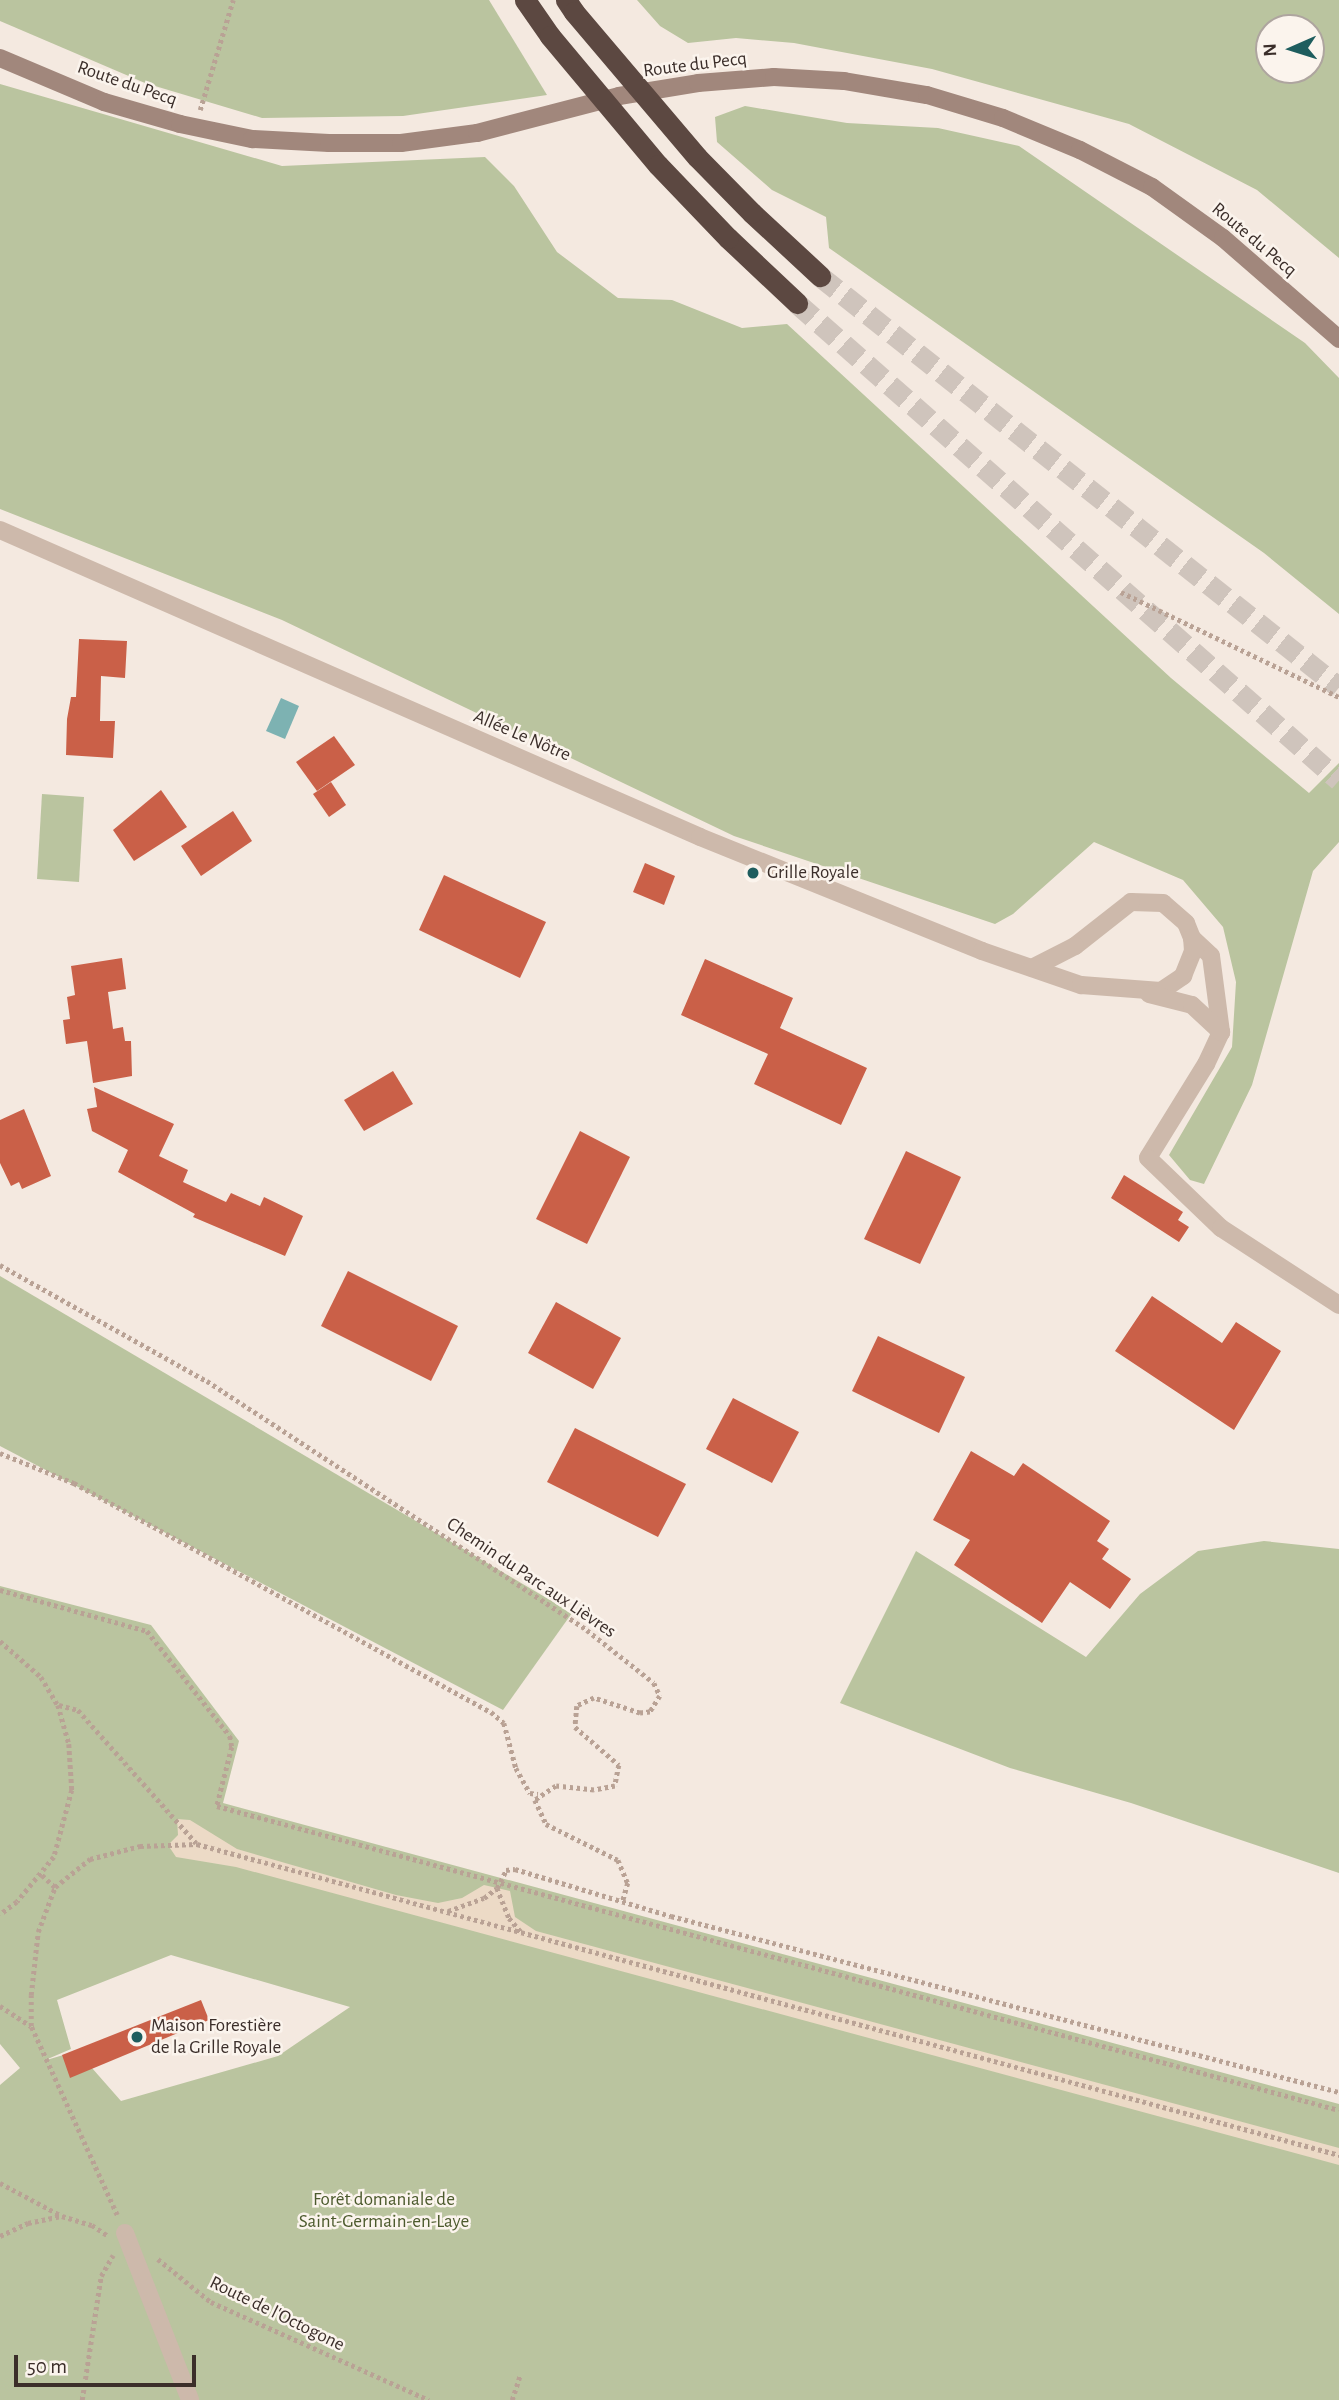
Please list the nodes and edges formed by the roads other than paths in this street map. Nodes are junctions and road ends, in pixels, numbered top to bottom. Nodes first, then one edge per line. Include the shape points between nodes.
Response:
1 (525, 0) edge
2 (566, 0) edge
3 (0, 58) edge
4 (820, 276) tunnel mouth
5 (797, 303) tunnel mouth
6 (1339, 340) edge
7 (0, 530) edge
8 (1192, 938) junction
9 (1032, 968) junction
10 (1147, 993) junction
11 (1221, 1032) junction
12 (1339, 1305) edge
13 (118, 2238) road end
14 (190, 2400) edge

1 - 5 highway, bridge via 603,103 727,238
2 - 4 highway, bridge via 633,85 752,213
3 - 6 main road, Route du Pecq via 104,102 252,139 401,143 477,132 619,96 774,77 844,81 927,95 1029,128 1152,187 1223,238
7 - 9 street, Allée Le Nôtre via 700,837
8 - 9 street via 1186,923 1163,903 1131,902 1075,946
8 - 10 street via 1182,976 1161,991
8 - 11 street via 1211,956
9 - 10 street, Allée Le Nôtre via 1081,985
10 - 11 street, Allée Le Nôtre via 1192,1005
11 - 12 street via 1149,1158 1221,1228
13 - 14 street

